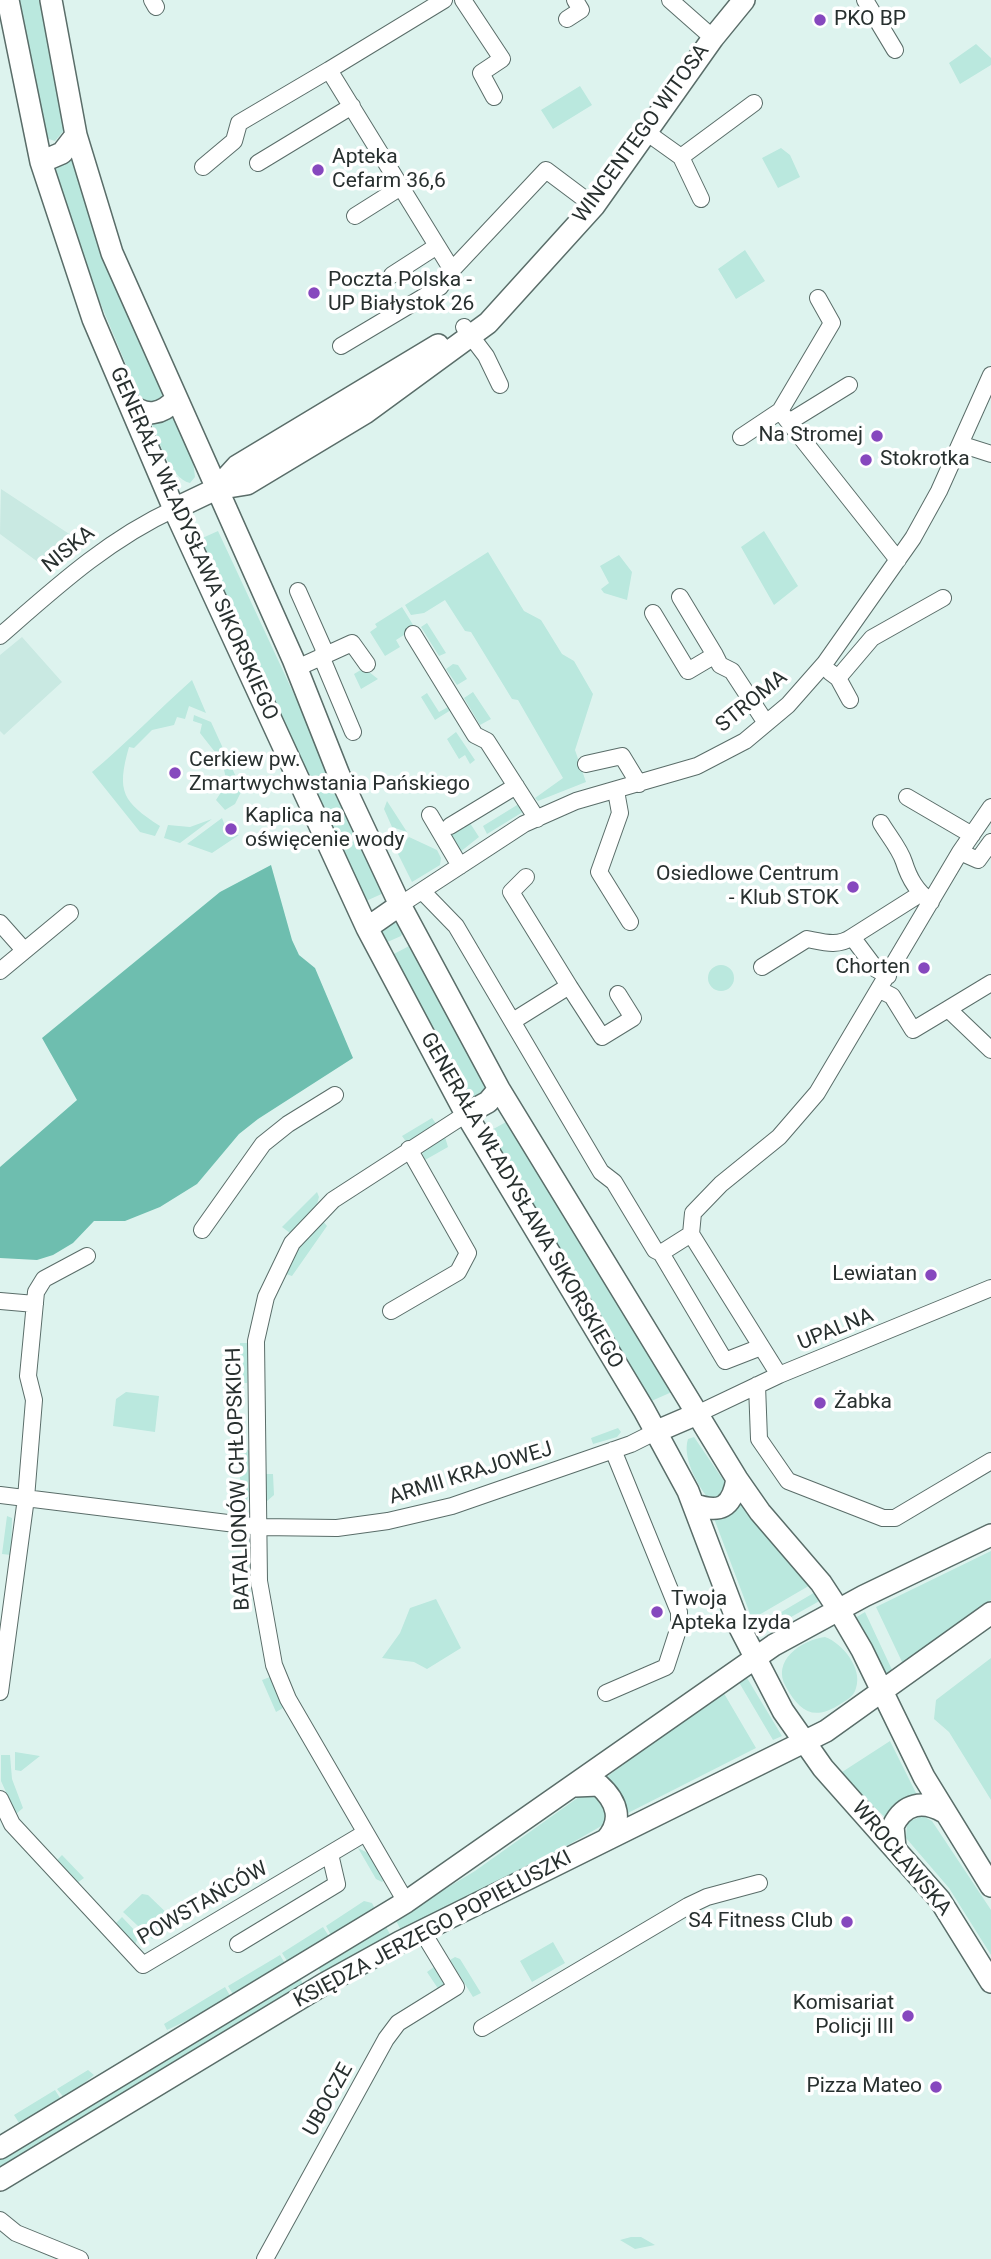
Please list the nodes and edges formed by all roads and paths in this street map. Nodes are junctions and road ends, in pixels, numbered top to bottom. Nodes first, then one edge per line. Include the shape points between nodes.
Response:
1 (8, 0) edge
2 (51, 0) edge
3 (444, 0) edge
4 (463, 0) edge
5 (575, 0) edge
6 (670, 0) edge
7 (744, 0) edge
8 (870, 2) edge
9 (567, 19) dead end
10 (713, 38) junction
11 (895, 50) dead end
12 (330, 70) junction
13 (494, 97) dead end
14 (754, 103) dead end
15 (352, 106) junction
16 (646, 132) junction
17 (76, 135) junction
18 (681, 156) junction
19 (41, 163) junction
20 (258, 163) dead end
21 (203, 167) dead end
22 (401, 187) junction
23 (701, 199) dead end
24 (594, 206) junction
25 (355, 216) dead end
26 (437, 246) junction
27 (452, 270) junction
28 (392, 275) dead end
29 (818, 298) dead end
30 (467, 332) junction
31 (341, 346) dead end
32 (991, 375) edge
33 (500, 385) dead end
34 (849, 385) dead end
35 (176, 399) junction
36 (129, 403) junction
37 (785, 416) junction
38 (741, 437) dead end
39 (960, 444) junction
40 (991, 454) edge
41 (216, 489) junction
42 (174, 509) junction
43 (898, 560) junction
44 (298, 591) dead end
45 (680, 597) dead end
46 (943, 598) dead end
47 (653, 613) dead end
48 (413, 634) dead end
49 (0, 636) edge
50 (715, 654) junction
51 (324, 655) junction
52 (367, 664) dead end
53 (822, 666) junction
54 (297, 668) junction
55 (838, 678) junction
56 (850, 700) dead end
57 (766, 723) junction
58 (353, 732) dead end
59 (586, 764) dead end
60 (639, 784) junction
61 (516, 786) junction
62 (616, 791) junction
63 (907, 797) dead end
64 (991, 807) edge
65 (430, 815) dead end
66 (537, 819) junction
67 (881, 823) dead end
68 (450, 826) dead end
69 (972, 835) junction
70 (991, 842) edge
71 (960, 852) junction
72 (460, 866) junction
73 (527, 877) dead end
74 (422, 891) junction
75 (925, 898) junction
76 (400, 905) junction
77 (69, 913) dead end
78 (630, 922) dead end
79 (0, 923) edge
80 (367, 928) junction
81 (852, 937) junction
82 (24, 950) junction
83 (762, 967) dead end
84 (0, 971) edge
85 (884, 983) junction
86 (991, 983) edge
87 (569, 986) junction
88 (618, 994) dead end
89 (948, 1009) junction
90 (513, 1021) junction
91 (991, 1050) edge
92 (499, 1089) junction
93 (335, 1094) dead end
94 (466, 1114) junction
95 (409, 1149) junction
96 (202, 1230) dead end
97 (691, 1234) junction
98 (661, 1252) junction
99 (87, 1256) dead end
100 (991, 1288) edge
101 (1, 1299) edge
102 (35, 1304) junction
103 (391, 1311) dead end
104 (761, 1347) junction
105 (779, 1375) junction
106 (757, 1385) junction
107 (697, 1414) junction
108 (656, 1432) junction
109 (613, 1450) junction
110 (991, 1461) edge
111 (737, 1479) junction
112 (0, 1495) edge
113 (26, 1498) junction
114 (693, 1504) junction
115 (260, 1527) junction
116 (991, 1535) edge
117 (838, 1609) junction
118 (991, 1613) edge
119 (754, 1658) junction
120 (0, 1692) edge
121 (606, 1693) dead end
122 (882, 1693) junction
123 (803, 1741) junction
124 (575, 1786) junction
125 (0, 1799) edge
126 (944, 1812) junction
127 (365, 1833) junction
128 (606, 1840) junction
129 (895, 1848) junction
130 (330, 1854) junction
131 (759, 1883) dead end
132 (991, 1886) edge
133 (406, 1902) junction
134 (422, 1931) junction
135 (238, 1944) dead end
136 (313, 1959) junction
137 (991, 1982) edge
138 (324, 1984) junction
139 (482, 2028) dead end
140 (0, 2148) edge
141 (0, 2180) edge
142 (0, 2220) edge
143 (80, 2259) edge
144 (265, 2259) edge

1 - 19 main road, GENERAŁA WŁADYSŁAWA SIKORSKIEGO
2 - 17 main road, GENERAŁA WŁADYSŁAWA SIKORSKIEGO
3 - 12 street
4 - 13 street via 502,59 481,73
5 - 9 street via 581,10
6 - 10 street
7 - 10 main road, WINCENTEGO WITOSA
8 - 11 street
10 - 16 main road, WINCENTEGO WITOSA
12 - 15 street
12 - 21 street via 239,123 234,141
14 - 18 street
15 - 20 street
15 - 22 street
16 - 18 street
16 - 24 main road, WINCENTEGO WITOSA
17 - 19 main road via 62,153
17 - 35 main road, GENERAŁA WŁADYSŁAWA SIKORSKIEGO via 112,253
18 - 23 street
19 - 36 main road, GENERAŁA WŁADYSŁAWA SIKORSKIEGO via 81,288
22 - 25 street
22 - 26 street
24 - 27 street via 546,170
24 - 30 main road, WINCENTEGO WITOSA via 488,323
26 - 27 street
26 - 28 street
27 - 31 street via 440,286
29 - 37 street via 832,324
30 - 33 street
30 - 41 main road, WINCENTEGO WITOSA via 237,466
32 - 39 street, STROMA
34 - 37 street
35 - 36 main road via 153,413 136,410
35 - 41 main road, GENERAŁA WŁADYSŁAWA SIKORSKIEGO
36 - 42 main road, GENERAŁA WŁADYSŁAWA SIKORSKIEGO
37 - 38 street
37 - 43 street
39 - 40 street
39 - 43 street, STROMA
41 - 42 main road, WINCENTEGO WITOSA
41 - 54 main road, GENERAŁA WŁADYSŁAWA SIKORSKIEGO
42 - 49 street, NISKA via 124,533
42 - 80 main road, GENERAŁA WŁADYSŁAWA SIKORSKIEGO
43 - 53 street, STROMA
44 - 51 street
45 - 50 street
46 - 55 street via 872,638
47 - 50 street via 688,671
48 - 61 street via 475,735 487,741
50 - 57 street via 720,665 732,671
51 - 52 street via 352,643
51 - 54 street
51 - 58 street
53 - 55 street
53 - 57 street, STROMA via 789,705
54 - 76 main road, GENERAŁA WŁADYSŁAWA SIKORSKIEGO via 339,775
55 - 56 street
57 - 60 street, STROMA via 745,741 697,766
59 - 60 street via 622,756
60 - 62 street, STROMA
61 - 66 street
61 - 68 street
62 - 66 street, STROMA via 576,801
62 - 78 street via 620,813 599,872
63 - 69 street
64 - 69 street
65 - 72 street
66 - 72 street, STROMA
67 - 75 street
69 - 71 street
70 - 71 street via 978,860
71 - 75 street
72 - 74 street, STROMA
73 - 87 street via 511,892
74 - 76 street, STROMA
74 - 90 street via 456,926
75 - 81 street
75 - 85 street
76 - 80 main road
76 - 92 main road, GENERAŁA WŁADYSŁAWA SIKORSKIEGO
77 - 82 street
79 - 82 street
80 - 94 main road, GENERAŁA WŁADYSŁAWA SIKORSKIEGO
81 - 83 street via 829,944 807,939
81 - 85 street
82 - 84 street
85 - 89 street via 913,1030
85 - 97 street via 817,1093 779,1137 693,1213
86 - 89 street
87 - 88 street via 602,1037 633,1018
87 - 90 street
89 - 91 street
90 - 98 street via 601,1172 614,1182 655,1250
92 - 94 main road via 488,1102
92 - 107 main road, GENERAŁA WŁADYSŁAWA SIKORSKIEGO
93 - 96 street via 263,1144
94 - 95 street, BATALIONÓW CHŁOPSKICH
94 - 108 main road, GENERAŁA WŁADYSŁAWA SIKORSKIEGO
95 - 103 street via 468,1252 458,1272
95 - 115 street, BATALIONÓW CHŁOPSKICH via 360,1180 310,1221 292,1243 266,1297 256,1341
97 - 98 street
97 - 104 street
98 - 104 street via 725,1361
99 - 102 street via 44,1279
100 - 105 street, UPALNA
101 - 102 street
102 - 113 street via 28,1376 34,1400
104 - 105 street
105 - 106 street, UPALNA
106 - 107 street, UPALNA
106 - 110 street via 759,1439 788,1481 883,1518 895,1518
107 - 108 main road
107 - 111 main road, GENERAŁA WŁADYSŁAWA SIKORSKIEGO
108 - 109 street, ARMII KRAJOWEJ
108 - 114 main road, GENERAŁA WŁADYSŁAWA SIKORSKIEGO
109 - 115 street, ARMII KRAJOWEJ via 464,1502 388,1521 337,1528
109 - 121 street via 679,1612 679,1627 666,1667
111 - 114 main road via 734,1495 720,1508
111 - 117 main road, GENERAŁA WŁADYSŁAWA SIKORSKIEGO
112 - 113 street, ARMII KRAJOWEJ
113 - 115 street, ARMII KRAJOWEJ
113 - 120 street
114 - 119 main road, GENERAŁA WŁADYSŁAWA SIKORSKIEGO
115 - 127 street, BATALIONÓW CHŁOPSKICH via 259,1581 274,1665 288,1699
116 - 117 main road
117 - 119 main road, KSIĘDZA JERZEGO POPIEŁUSZKI
117 - 122 main road, GENERAŁA WŁADYSŁAWA SIKORSKIEGO
118 - 122 main road
119 - 123 main road, WROCŁAWSKA
119 - 124 main road, KSIĘDZA JERZEGO POPIEŁUSZKI
122 - 123 main road, KSIĘDZA JERZEGO POPIEŁUSZKI via 845,1720
122 - 126 main road
123 - 128 main road, KSIĘDZA JERZEGO POPIEŁUSZKI
123 - 129 main road, WROCŁAWSKA
124 - 128 main road via 599,1785 615,1805 618,1818
124 - 133 main road, KSIĘDZA JERZEGO POPIEŁUSZKI
125 - 130 street, POWSTAŃCÓW via 12,1824 143,1965
126 - 129 main road via 924,1804 904,1811 892,1826
126 - 132 main road
127 - 130 street, POWSTAŃCÓW
127 - 133 street, BATALIONÓW CHŁOPSKICH
128 - 134 main road, KSIĘDZA JERZEGO POPIEŁUSZKI
129 - 137 main road, WROCŁAWSKA via 940,1900
130 - 135 street via 337,1884
131 - 139 street via 691,1905
133 - 136 main road, KSIĘDZA JERZEGO POPIEŁUSZKI
134 - 138 main road, KSIĘDZA JERZEGO POPIEŁUSZKI
134 - 144 street, UBOCZE via 456,1987 398,2023 386,2039
136 - 138 main road via 307,1967 308,1977 315,1984
136 - 140 main road, KSIĘDZA JERZEGO POPIEŁUSZKI
138 - 141 main road, KSIĘDZA JERZEGO POPIEŁUSZKI
142 - 143 street via 16,2233

